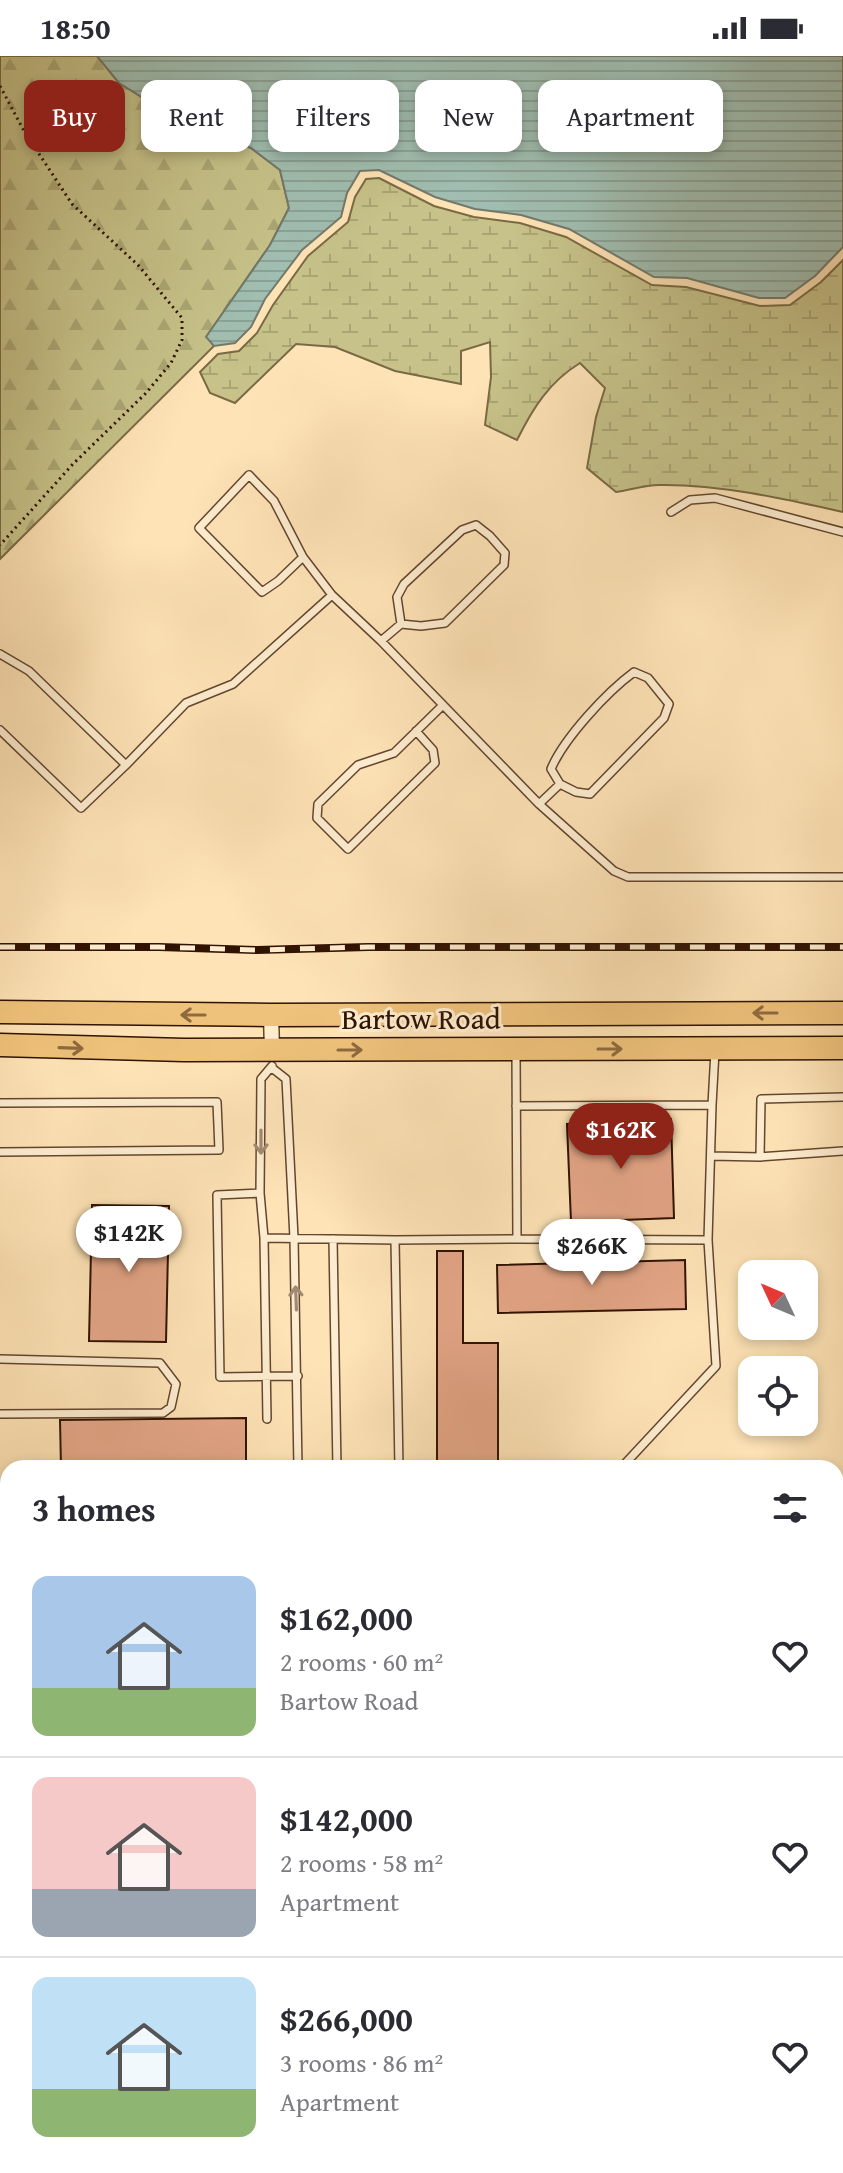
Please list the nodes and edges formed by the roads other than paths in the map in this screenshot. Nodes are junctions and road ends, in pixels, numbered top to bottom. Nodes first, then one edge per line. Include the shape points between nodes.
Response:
1 (671, 512) dead end
2 (843, 532) edge
3 (303, 557) junction
4 (332, 595) junction
5 (401, 624) junction
6 (381, 641) junction
7 (0, 654) edge
8 (442, 706) junction
9 (0, 730) edge
10 (416, 731) junction
11 (126, 765) junction
12 (560, 784) junction
13 (539, 804) junction
14 (843, 877) edge
15 (0, 1012) edge
16 (843, 1013) edge
17 (271, 1015) junction
18 (0, 1045) edge
19 (843, 1048) edge
20 (516, 1049) junction
21 (715, 1049) junction
22 (272, 1059) junction
23 (843, 1097) edge
24 (0, 1103) edge
25 (712, 1105) junction
26 (516, 1106) junction
27 (843, 1151) edge
28 (0, 1152) edge
29 (711, 1156) junction
30 (760, 1157) junction
31 (260, 1193) junction
32 (264, 1238) junction
33 (294, 1238) junction
34 (333, 1239) junction
35 (517, 1239) junction
36 (395, 1240) junction
37 (708, 1240) junction
38 (0, 1359) edge
39 (298, 1376) junction
40 (268, 1378) junction
41 (0, 1414) edge
42 (267, 1419) dead end
43 (298, 1460) edge
44 (337, 1460) edge
45 (399, 1460) edge
46 (628, 1460) edge

1 - 2 lane via 690,500 715,498
3 - 3 lane via 274,501 249,475 199,528 262,592
3 - 4 lane
4 - 6 lane
4 - 11 lane via 233,684 186,703
5 - 5 lane via 445,623 504,565 505,553 476,525 462,530 404,584 397,597
5 - 6 lane
6 - 8 lane
7 - 11 lane via 29,671
8 - 10 lane
8 - 13 lane
9 - 11 lane via 81,808
10 - 10 lane via 433,750 435,763 348,849 317,818 318,804 358,765 394,753
12 - 12 lane via 590,794 664,718 669,704 648,678 634,672 614,687 557,755 551,769
12 - 13 lane
13 - 14 lane via 614,871 628,877
17 -> 15 main road, Bartow Road
16 -> 17 main road, Bartow Road
17 - 22 street
18 -> 22 main road, Bartow Road
19 - 21 main road, Bartow Road
20 -> 21 main road, Bartow Road
22 -> 20 main road, Bartow Road
20 - 26 lane
21 - 25 lane
22 -> 31 lane via 261,1079
22 - 33 lane via 286,1079
23 - 30 lane via 761,1099
24 - 28 lane via 217,1102 219,1150
25 - 26 lane
25 - 29 lane
26 - 35 lane
27 - 30 lane
29 - 30 lane
29 - 37 lane
31 - 32 lane
31 - 40 lane via 217,1195 220,1377
32 - 33 lane
32 - 40 lane
33 - 34 lane
39 -> 33 lane
34 - 36 lane
34 - 44 lane
35 - 36 lane
35 - 37 lane
36 - 45 lane
37 - 46 lane via 716,1366
38 - 41 lane via 160,1363 176,1384 171,1407 163,1413
39 - 40 lane
39 - 43 lane
40 - 42 lane

